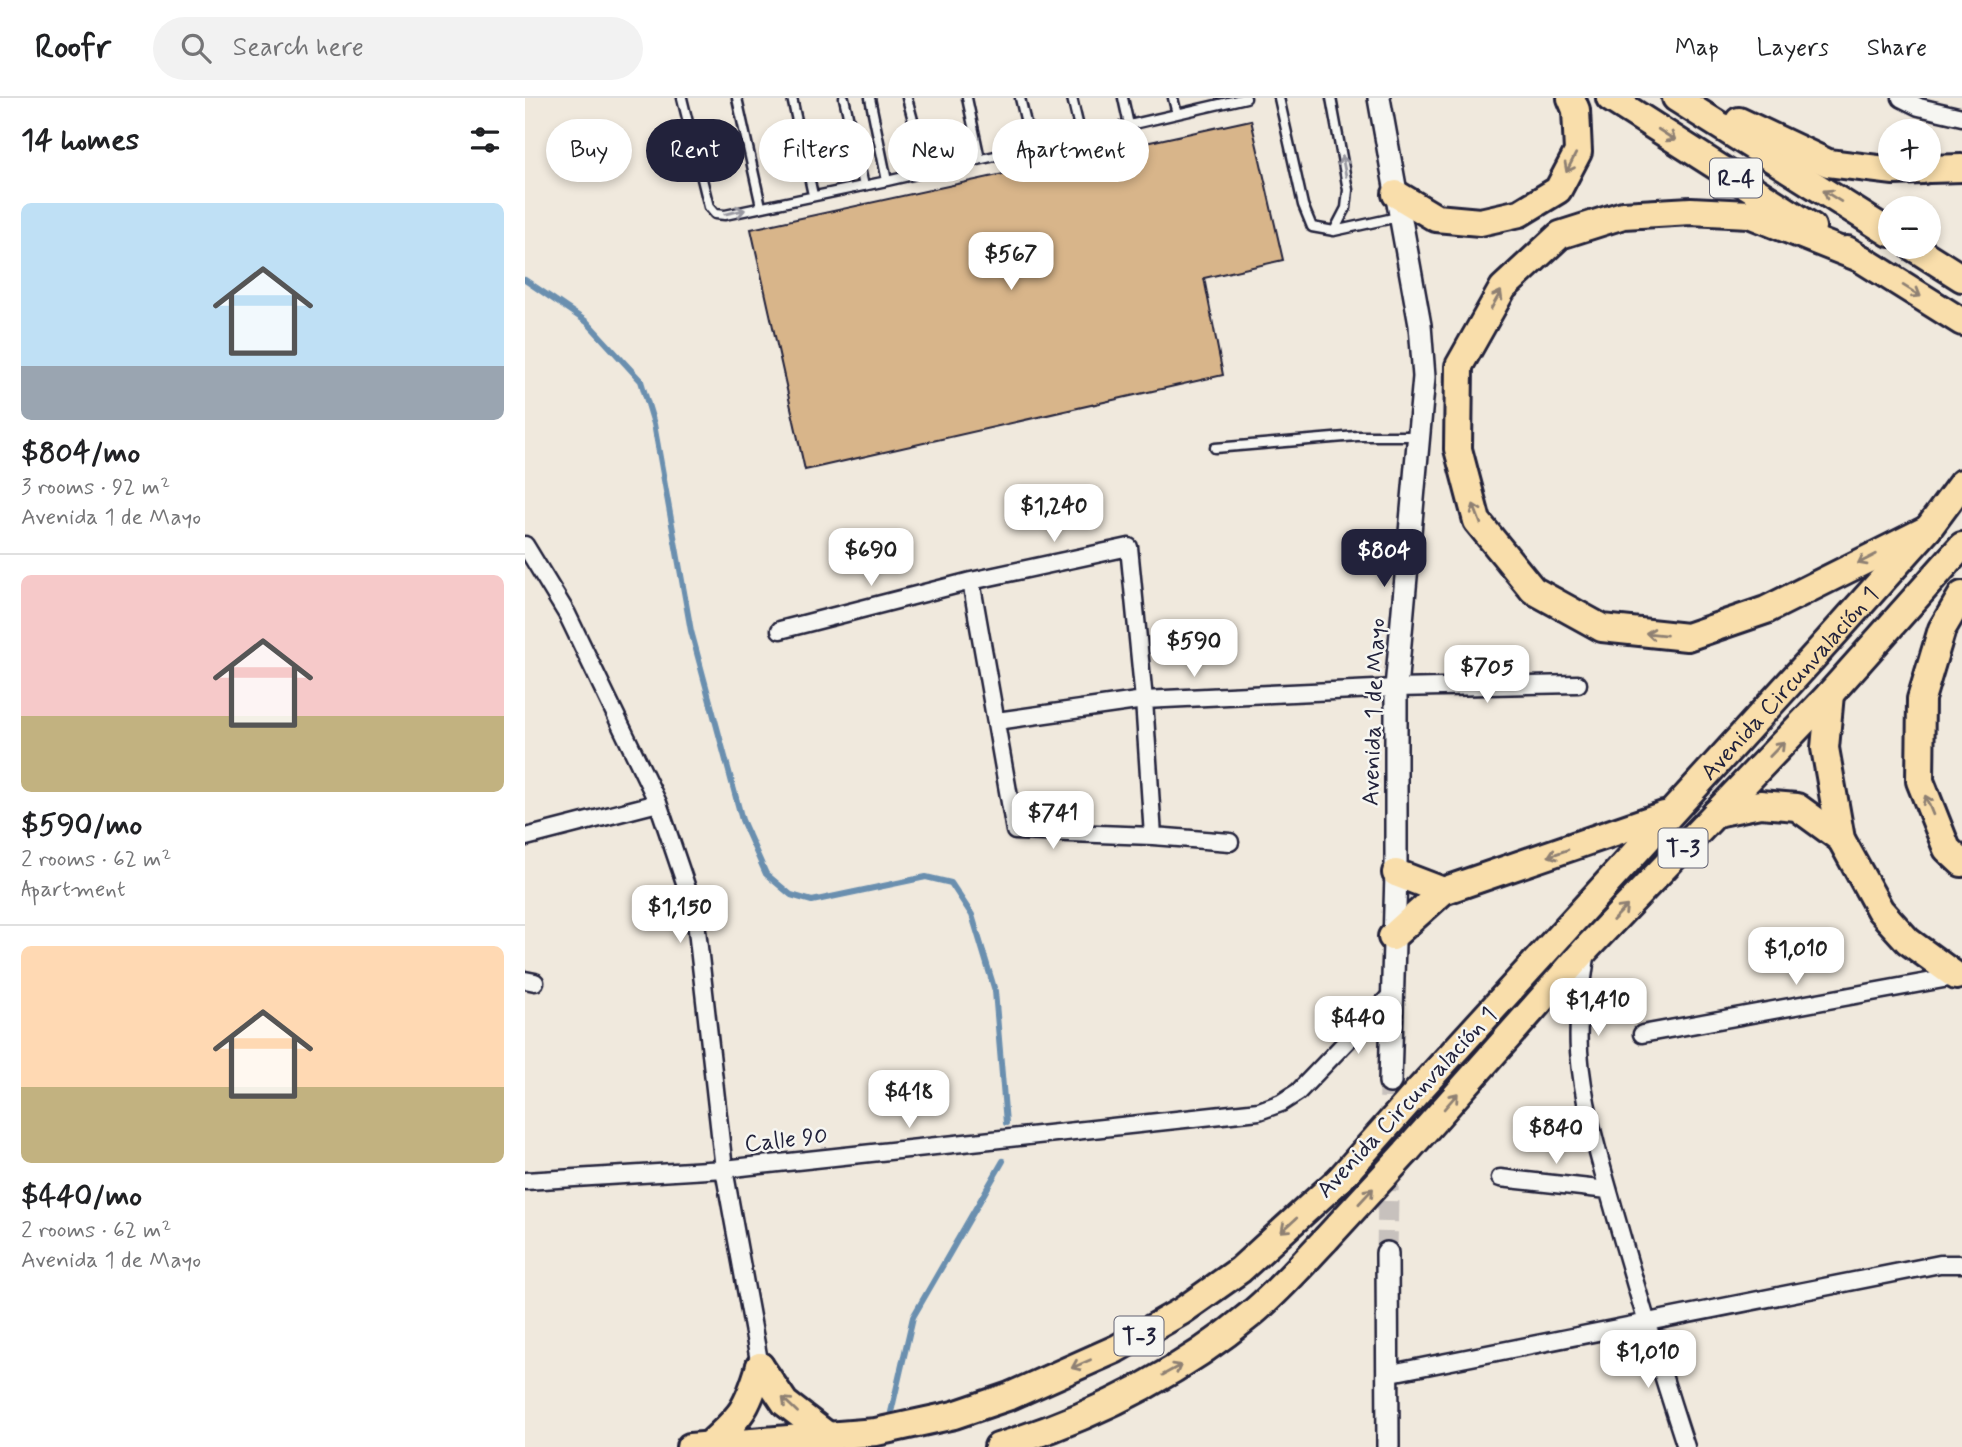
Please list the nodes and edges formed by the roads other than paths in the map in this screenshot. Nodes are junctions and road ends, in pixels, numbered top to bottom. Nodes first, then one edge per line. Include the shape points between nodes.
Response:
1 (682, 98) edge
2 (737, 98) edge
3 (792, 98) edge
4 (844, 98) edge
5 (870, 98) edge
6 (908, 98) edge
7 (967, 98) edge
8 (1020, 98) edge
9 (1072, 98) edge
10 (1123, 98) edge
11 (1173, 98) edge
12 (1246, 98) edge
13 (1279, 98) edge
14 (1331, 98) edge
15 (1379, 98) edge
16 (1571, 98) edge
17 (1610, 98) edge
18 (1676, 98) edge
19 (1690, 98) edge
20 (1901, 98) edge
21 (1225, 101) edge
22 (1177, 114) junction
23 (1962, 117) edge
24 (913, 119) edge
25 (1025, 119) edge
26 (1077, 119) edge
27 (1128, 119) edge
28 (1149, 120) edge
29 (992, 156) edge
30 (980, 159) joint
31 (1962, 168) edge
32 (1878, 169) edge
33 (1941, 169) edge
34 (887, 181) joint
35 (864, 186) junction
36 (813, 195) junction
37 (1398, 205) junction
38 (761, 206) junction
39 (1878, 225) edge
40 (1334, 231) junction
41 (1862, 259) junction
42 (1932, 259) edge
43 (1962, 278) edge
44 (1962, 323) edge
45 (1419, 436) junction
46 (1215, 448) dead end
47 (1962, 483) edge
48 (1927, 529) junction
49 (525, 545) edge
50 (1962, 546) edge
51 (971, 581) junction
52 (1962, 595) edge
53 (780, 630) dead end
54 (1578, 684) dead end
55 (1396, 688) junction
56 (1830, 694) junction
57 (1144, 700) junction
58 (997, 721) junction
59 (657, 803) junction
60 (1716, 813) junction
61 (1669, 814) junction
62 (1153, 836) junction
63 (526, 837) edge
64 (1841, 839) junction
65 (1230, 842) dead end
66 (1962, 863) edge
67 (1396, 873) junction
68 (1443, 891) junction
69 (1392, 937) junction
70 (1587, 948) junction
71 (1959, 976) edge
72 (1391, 995) junction
73 (1642, 1034) dead end
74 (1390, 1082) tunnel mouth
75 (724, 1169) junction
76 (1500, 1178) dead end
77 (525, 1181) edge
78 (1608, 1190) junction
79 (1387, 1253) tunnel mouth
80 (1962, 1264) edge
81 (1646, 1322) junction
82 (760, 1366) junction
83 (1386, 1374) junction
84 (828, 1436) junction
85 (753, 1444) edge
86 (699, 1447) edge
87 (998, 1447) edge
88 (1388, 1447) edge
89 (1686, 1447) edge

1 -> 38 lane via 709,207 715,214 725,215
2 - 38 lane
3 - 36 lane
4 - 35 lane
5 - 34 lane
6 - 24 lane
7 - 30 lane
8 - 25 lane
9 - 26 lane
10 - 27 lane
11 - 22 lane
12 - 21 lane
13 - 40 lane via 1312,227
40 -> 14 lane via 1346,208 1348,190
15 - 37 street, Avenida 1 de Mayo
16 -> 37 main road via 1576,110 1577,152 1558,190 1520,213 1480,222 1436,218
17 -> 41 main road, R-4
39 -> 18 main road, R-4
19 - 32 main road via 1828,163
20 - 23 street
21 - 22 lane
22 - 28 lane
29 - 30 lane
31 - 33 main road
34 - 35 lane
35 - 36 lane
36 - 38 lane
37 - 40 lane
37 - 45 street, Avenida 1 de Mayo via 1420,325 1424,377
41 -> 44 main road, R-4
48 -> 41 main road via 1766,610 1686,637 1602,628 1533,590 1477,521 1458,449 1459,366 1503,288 1560,235 1623,215 1749,214
42 - 43 main road
45 - 46 lane via 1357,436
45 - 55 street, Avenida 1 de Mayo
47 - 48 main road, Avenida Circunvalación 1 / T-3
48 - 61 main road, Avenida Circunvalación 1 / T-3
49 - 59 street via 567,614
50 - 56 main road, Avenida Circunvalación 1 / T-3
51 - 53 street
51 - 57 street via 1129,547
51 - 58 street
66 -> 52 main road via 1947,849 1920,782 1921,699 1942,629
54 - 55 street
55 - 57 street
55 - 67 street, Avenida 1 de Mayo
60 -> 56 main road, Avenida Circunvalación 1 / T-3
56 - 64 main road via 1825,748
57 - 58 street
57 - 62 street
58 - 62 street via 1015,831
59 - 63 street
59 - 75 street via 695,912
60 - 64 main road via 1760,803 1797,807
70 -> 60 main road, Avenida Circunvalación 1 / T-3
61 -> 68 main road
61 -> 84 main road, Avenida Circunvalación 1 / T-3, bridge via 1340,1179 1240,1270 1116,1349 1010,1396 954,1415
62 - 65 street
64 - 71 main road via 1880,910 1908,941
67 - 68 main road
67 - 69 street, Avenida 1 de Mayo
68 - 69 main road
69 - 72 street, Avenida 1 de Mayo
70 - 78 street via 1579,1013 1580,1052 1584,1090
87 -> 70 main road, Avenida Circunvalación 1 / T-3, bridge via 1052,1430 1128,1395 1197,1356 1253,1312 1406,1152
71 - 73 street
72 - 74 street, Avenida 1 de Mayo
72 - 75 street, Calle 90 via 1298,1092 1259,1111
75 - 77 street, Calle 90
75 - 82 street
76 - 78 street
78 - 81 street
79 - 83 street
80 - 81 street via 1940,1264
81 - 83 street
81 - 89 street
84 -> 82 main road via 785,1403
82 - 86 main road via 740,1417
83 - 88 street
84 - 85 main road, Avenida Circunvalación 1 / T-3
85 - 86 main road, T-3

